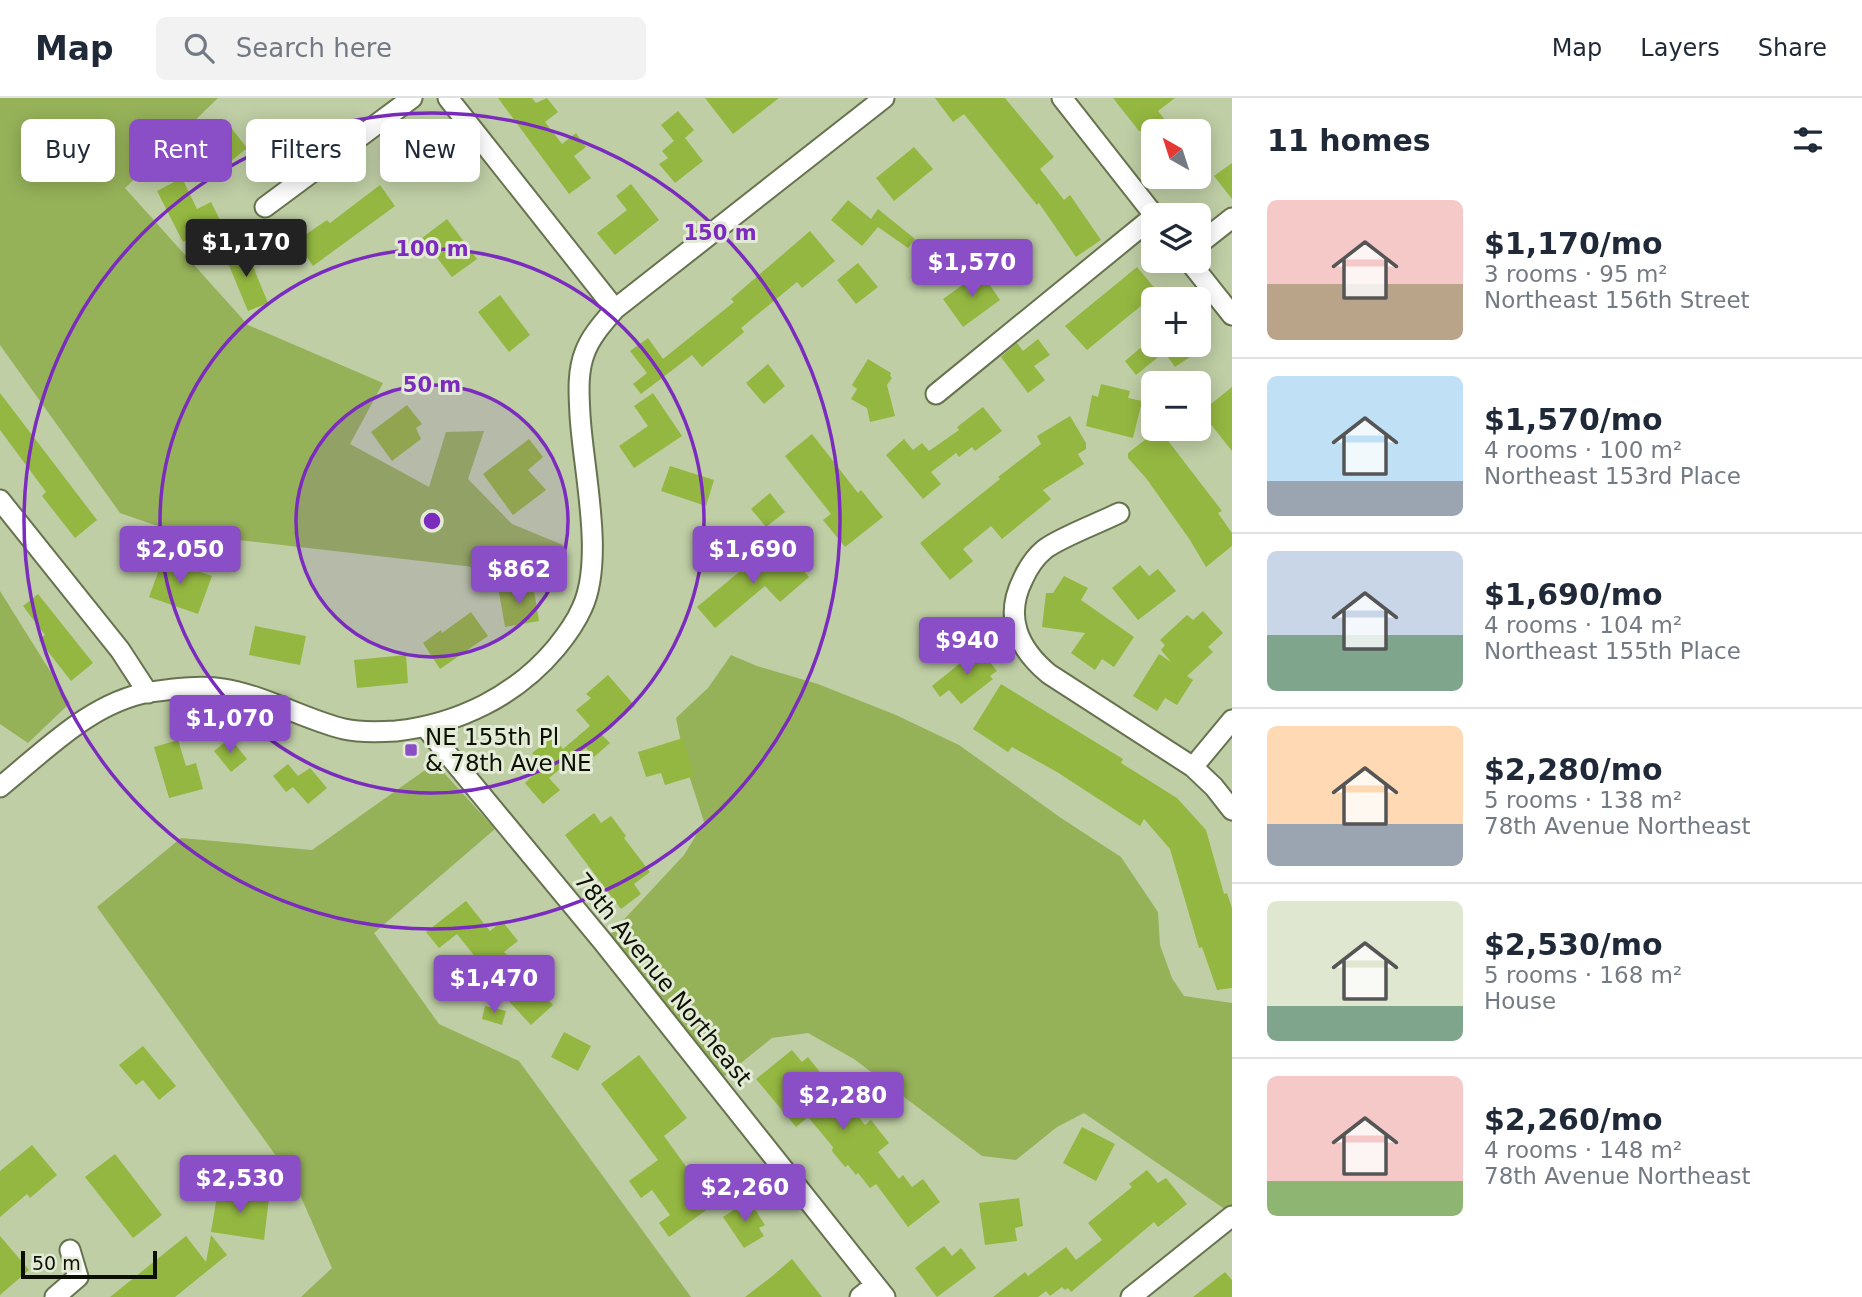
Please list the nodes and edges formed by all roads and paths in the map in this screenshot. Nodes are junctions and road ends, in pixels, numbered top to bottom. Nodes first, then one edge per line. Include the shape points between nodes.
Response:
1 (412, 98) edge
2 (448, 98) edge
3 (884, 98) edge
4 (1062, 98) edge
5 (1144, 203) edge
6 (265, 208) dead end
7 (1232, 218) edge
8 (1141, 227) edge
9 (1211, 235) edge
10 (1199, 273) edge
11 (614, 309) junction
12 (1232, 315) edge
13 (936, 394) dead end
14 (0, 500) edge
15 (1119, 513) dead end
16 (148, 693) junction
17 (1232, 720) edge
18 (426, 728) junction
19 (1193, 767) junction
20 (0, 787) edge
21 (1232, 810) edge
22 (1232, 1216) edge
23 (70, 1250) dead end
24 (873, 1293) edge
25 (55, 1297) edge
26 (1131, 1297) edge

1 - 6 street
2 - 11 street
3 - 11 street
4 - 5 street
7 - 9 street
8 - 13 street
10 - 12 street
11 - 18 street via 584,354 579,382 594,546 583,608 558,646 514,687 456,719
14 - 16 street via 120,650
15 - 19 street via 1046,548 1021,581 1013,617 1020,640 1041,668
16 - 18 street via 222,688 345,730 378,733
16 - 20 street via 113,703 86,718
17 - 19 street
18 - 24 street, 78th Avenue Northeast via 612,953
19 - 21 street
22 - 26 street
23 - 25 street via 78,1277

